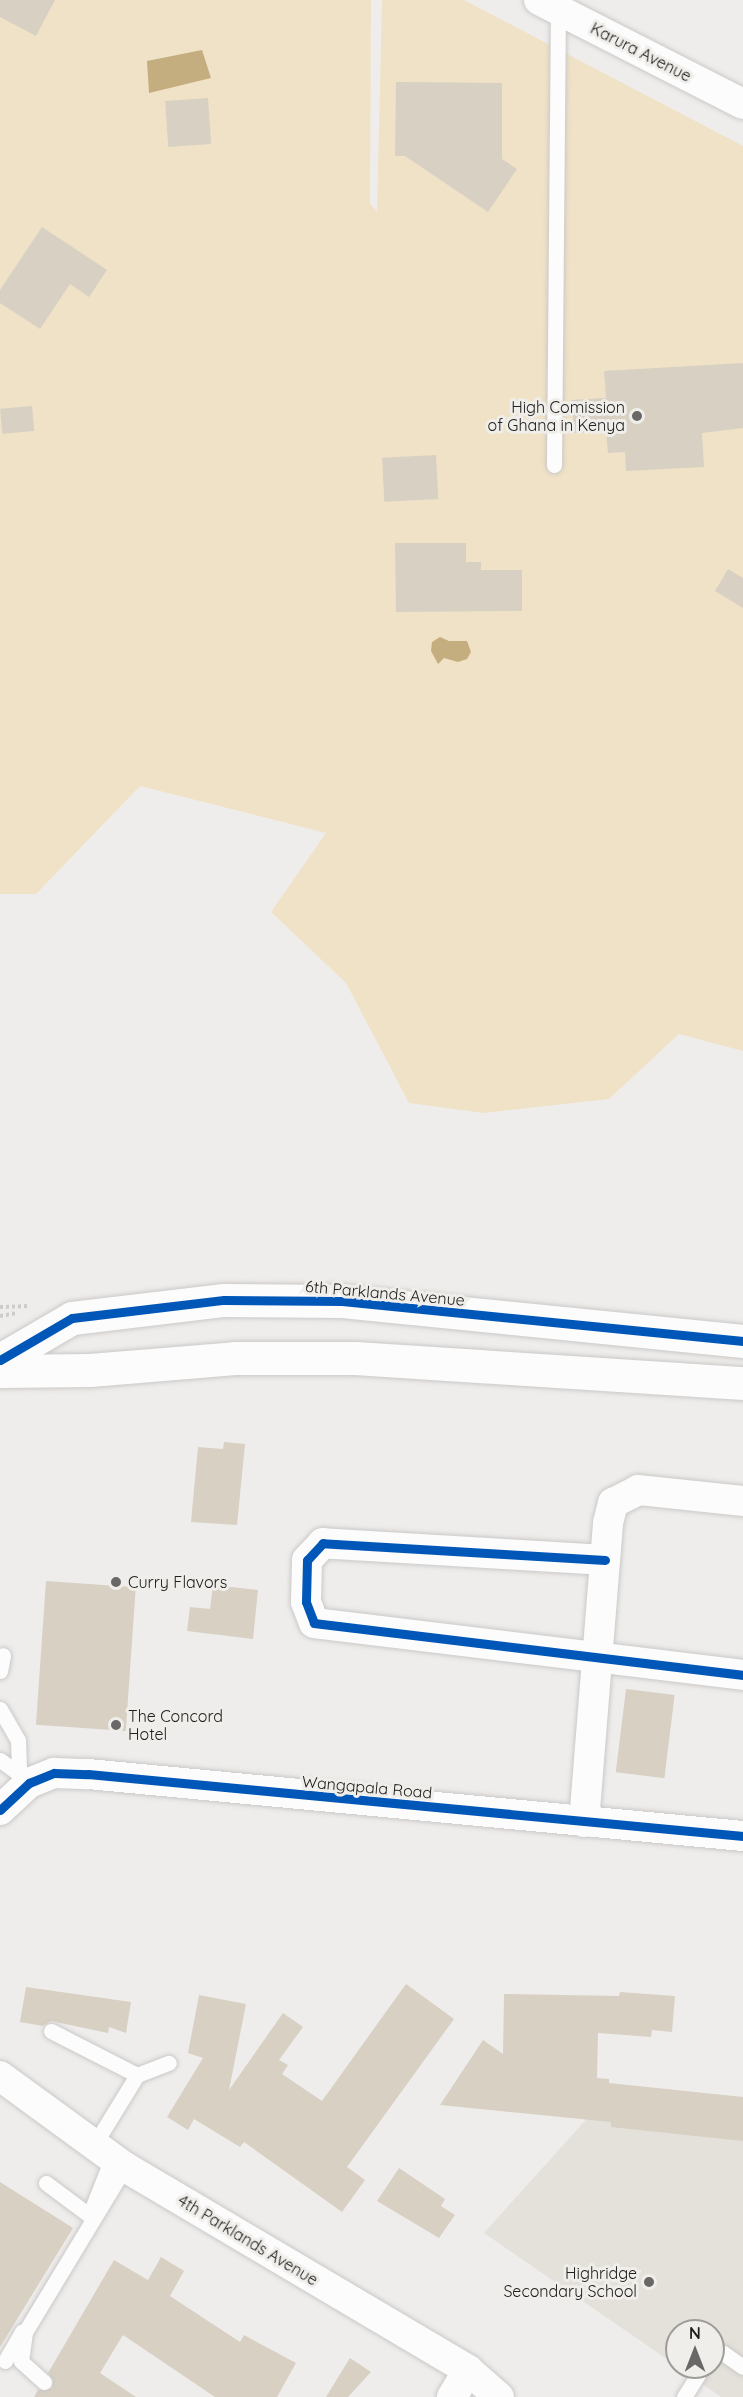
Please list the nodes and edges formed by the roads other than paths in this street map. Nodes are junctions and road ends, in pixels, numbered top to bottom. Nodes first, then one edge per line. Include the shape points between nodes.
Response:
1 (548, 5) edge
2 (743, 104) edge
3 (554, 465) dead end
4 (743, 1341) edge
5 (0, 1360) edge
6 (0, 1371) edge
7 (743, 1383) edge
8 (743, 1501) edge
9 (605, 1560) junction
10 (3, 1655) dead end
11 (599, 1659) junction
12 (0, 1671) edge
13 (743, 1675) edge
14 (0, 1710) edge
15 (0, 1760) edge
16 (24, 1778) junction
17 (0, 1810) edge
18 (584, 1822) junction
19 (743, 1836) edge
20 (51, 2031) dead end
21 (168, 2063) dead end
22 (137, 2075) junction
23 (0, 2076) edge
24 (110, 2157) junction
25 (46, 2183) dead end
26 (89, 2215) junction
27 (725, 2354) edge
28 (5, 2361) dead end
29 (743, 2367) edge
30 (468, 2370) junction
31 (695, 2379) edge
32 (44, 2382) dead end
33 (452, 2397) edge
34 (499, 2397) edge
35 (684, 2397) edge

1 - 2 street, Karura Avenue
1 - 3 lane
4 - 5 street, 6th Parklands Avenue via 342,1301 224,1300 72,1318
6 - 7 street via 90,1370 234,1358 355,1358
8 - 9 street via 638,1490 623,1495 613,1503
9 - 11 street
9 - 11 street via 322,1544 307,1560 305,1575 306,1602 314,1623
10 - 12 lane
11 - 13 street
11 - 18 street
14 - 16 lane via 18,1740
15 - 16 lane
16 - 17 street, Wangapala Road
16 - 18 street, Wangapala Road via 54,1773 88,1774
18 - 19 street, Wangapala Road
20 - 22 lane
21 - 22 lane
22 - 24 lane
23 - 24 street, 4th Parklands Avenue
24 - 26 lane
24 - 30 street, 4th Parklands Avenue
24 - 32 lane via 26,2332 21,2361
25 - 26 lane
26 - 28 lane
27 - 29 lane
30 - 33 street
30 - 34 street, 4th Parklands Avenue
31 - 35 lane

